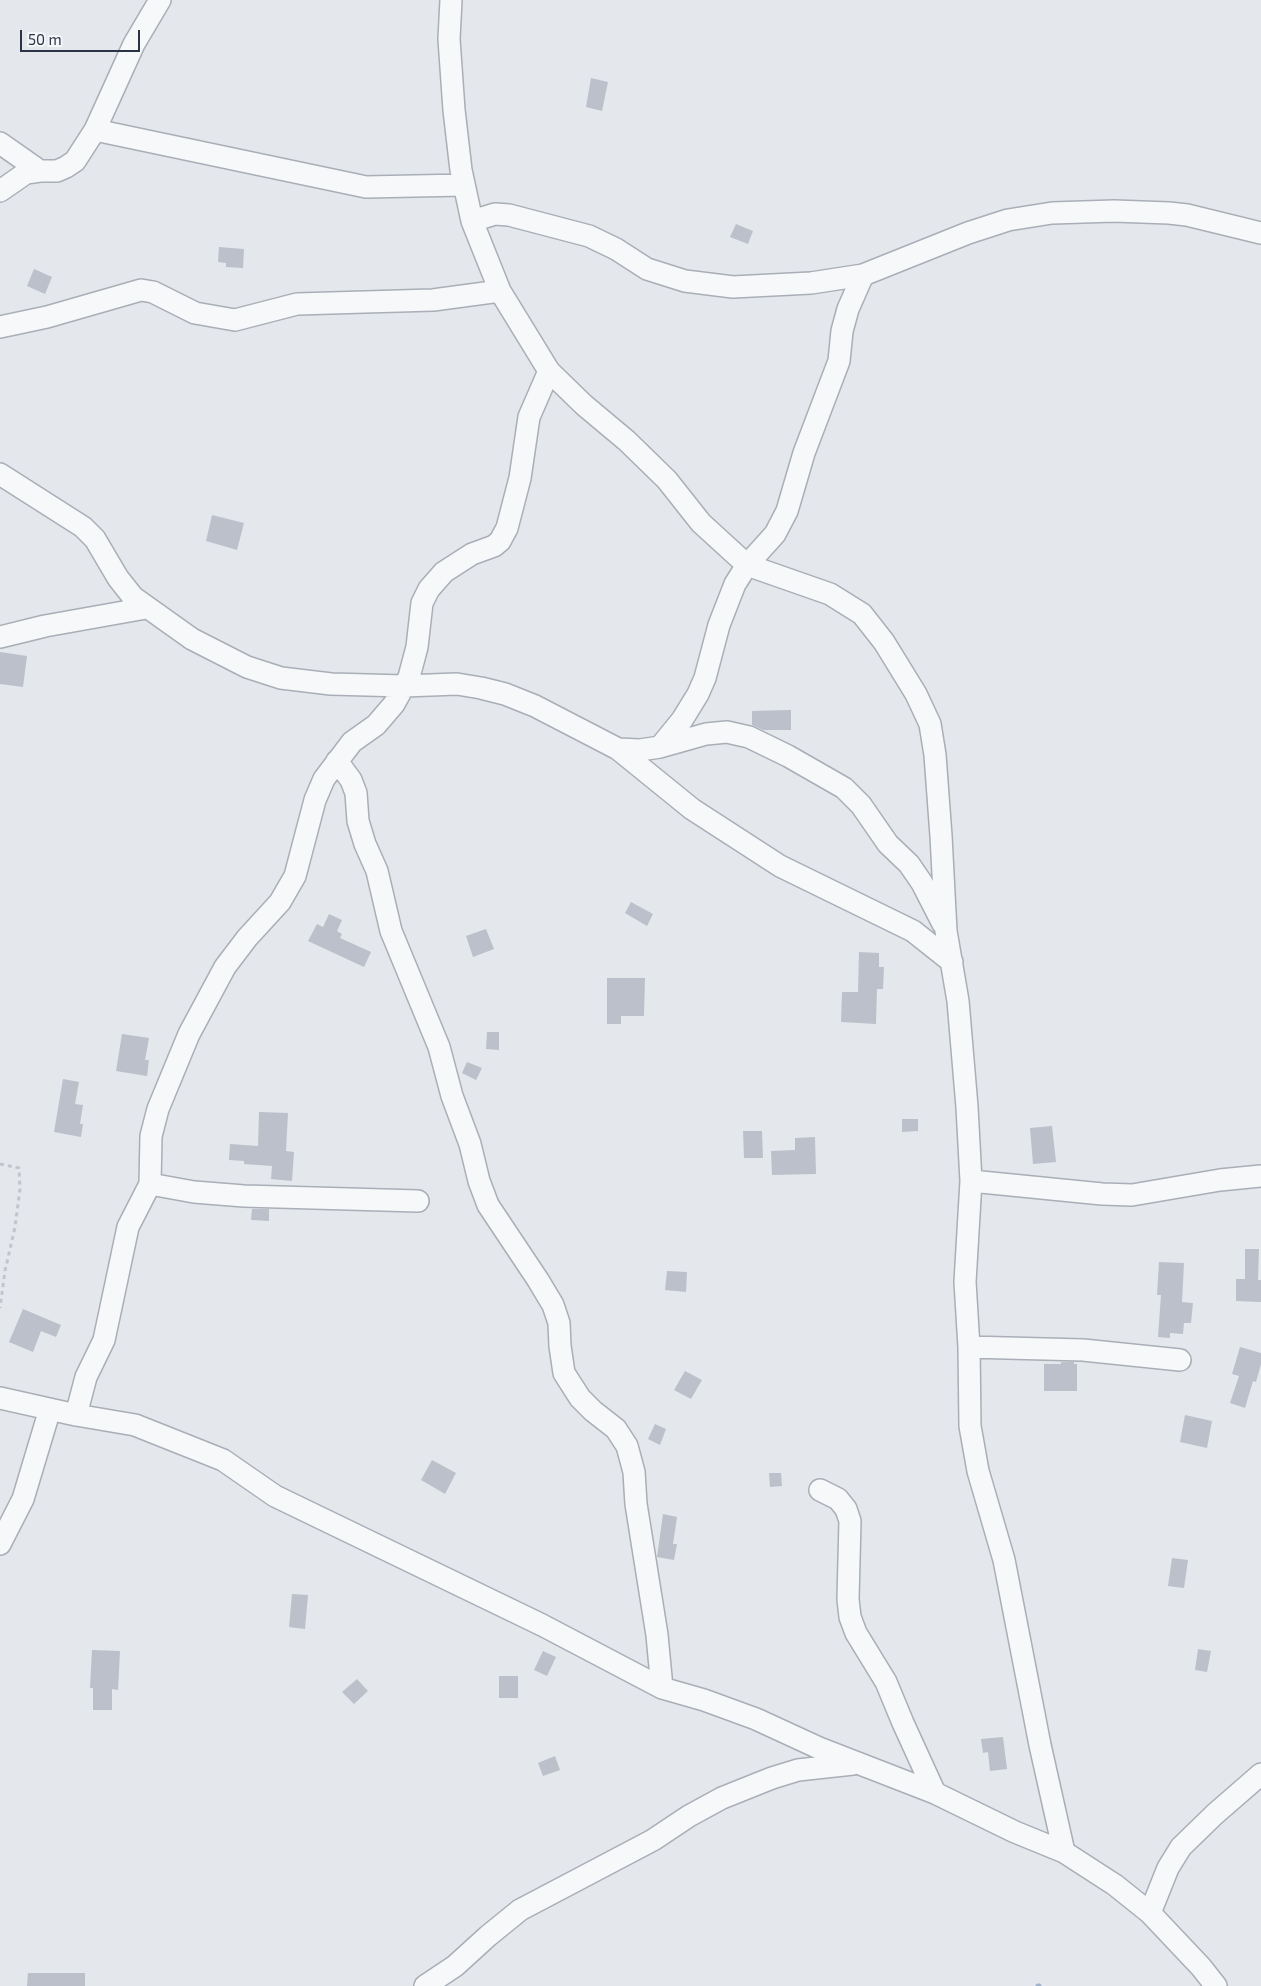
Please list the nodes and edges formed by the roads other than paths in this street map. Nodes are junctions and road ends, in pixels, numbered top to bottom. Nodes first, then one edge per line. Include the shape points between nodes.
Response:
1 (160, 0) edge
2 (452, 0) edge
3 (95, 130) junction
4 (0, 143) edge
5 (40, 171) junction
6 (464, 185) junction
7 (0, 191) edge
8 (472, 221) junction
9 (1261, 233) edge
10 (863, 275) junction
11 (500, 291) junction
12 (0, 327) edge
13 (549, 371) junction
14 (0, 474) edge
15 (747, 565) junction
16 (146, 608) junction
17 (0, 637) edge
18 (404, 686) junction
19 (660, 747) junction
20 (618, 749) junction
21 (336, 760) junction
22 (946, 931) junction
23 (952, 962) junction
24 (1261, 1176) edge
25 (971, 1180) junction
26 (150, 1184) junction
27 (418, 1202) dead end
28 (969, 1347) junction
29 (1180, 1360) dead end
30 (0, 1398) edge
31 (50, 1409) junction
32 (76, 1415) junction
33 (820, 1490) dead end
34 (0, 1544) edge
35 (662, 1688) junction
36 (858, 1764) junction
37 (1261, 1774) edge
38 (935, 1793) junction
39 (1064, 1852) junction
40 (1150, 1912) junction
41 (426, 1986) edge
42 (1216, 1986) edge

1 - 3 street via 134,44
2 - 6 street via 449,39
3 - 5 street via 75,160 66,167 57,171
3 - 6 street via 366,186
4 - 5 street
5 - 7 street via 26,173
6 - 8 street
8 - 10 street via 494,214 589,236 647,269 685,281 733,288 811,284
8 - 11 street
9 - 10 street via 1169,213 1052,213 1008,220 968,233
10 - 15 street via 848,309 839,361 804,454 787,511 774,534
11 - 12 street via 434,300 297,304 236,320 195,313 154,292 141,290
11 - 13 street
13 - 15 street via 667,480 701,523
13 - 18 street via 529,417 520,478 507,528 494,546 472,554 444,572 429,589 422,602 410,677
14 - 16 street via 83,527 95,539 133,598
15 - 19 street via 734,584 698,694
15 - 22 street via 830,594 862,614 884,642 916,694 930,724 935,755
16 - 17 street
16 - 18 street via 192,639 246,667 281,678 331,684
18 - 20 street via 457,684 505,694
18 - 21 street via 376,725 352,742
19 - 20 street
19 - 22 street via 706,734 727,732 749,737 844,788 861,805 888,844 909,864
20 - 23 street via 692,809 780,866 913,930
21 - 26 street via 315,800 295,876 280,902 246,938 225,967 189,1034 158,1109 151,1136
21 - 35 street via 352,780 358,821 377,871 391,930 439,1047 488,1205 553,1305 559,1323 564,1373 580,1398 616,1429 627,1446 634,1472 637,1513 658,1635
22 - 23 street
23 - 25 street
24 - 25 street via 1132,1195
25 - 28 street via 965,1282
26 - 27 street via 244,1196
26 - 32 street via 128,1227 104,1340 86,1377
28 - 29 street via 1083,1350
28 - 39 street via 970,1426 978,1471 1004,1560
30 - 31 street
31 - 32 street
31 - 34 street via 23,1499
32 - 35 street via 135,1425 223,1460 275,1496 542,1625
33 - 38 street via 838,1499 846,1508 850,1521 850,1617 856,1633 886,1682
35 - 36 street via 756,1719
36 - 38 street
36 - 41 street via 798,1770 722,1798 644,1845 520,1910 455,1966
37 - 40 street via 1180,1847
38 - 39 street
39 - 40 street
40 - 42 street

